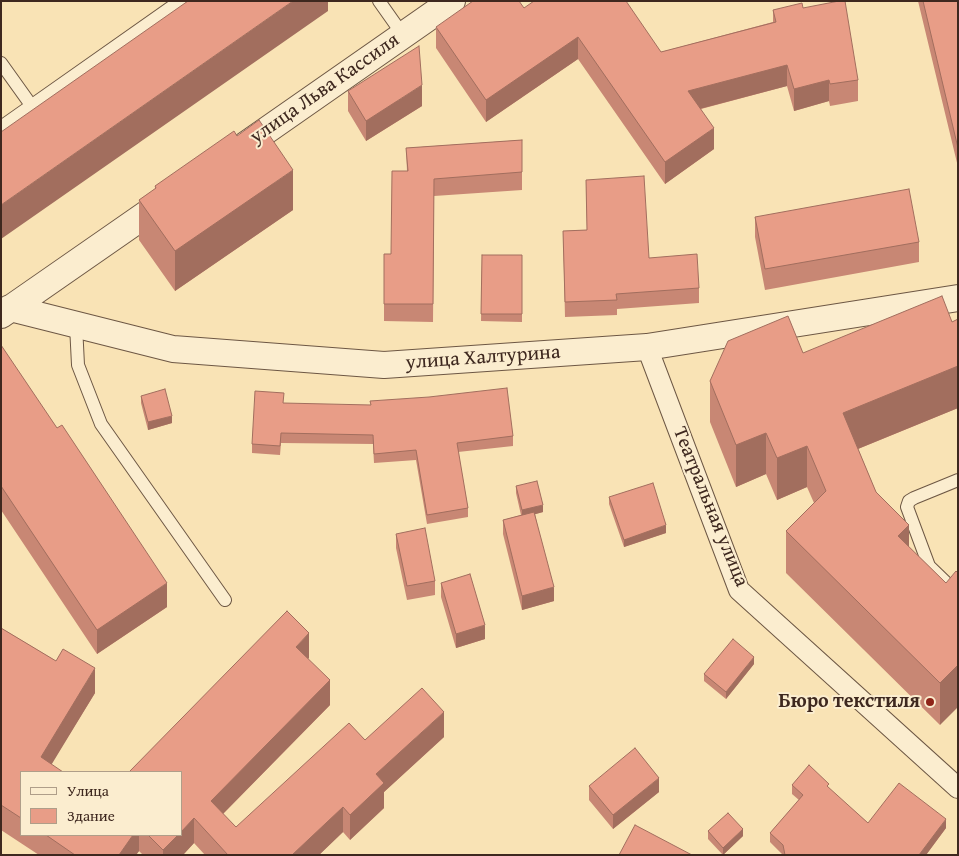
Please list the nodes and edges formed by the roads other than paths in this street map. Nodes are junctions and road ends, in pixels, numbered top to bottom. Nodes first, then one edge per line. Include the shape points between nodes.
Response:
1 (180, 1) edge
2 (378, 1) edge
3 (452, 1) edge
4 (403, 35) junction
5 (1, 63) edge
6 (31, 105) junction
7 (1, 127) edge
8 (215, 166) edge
9 (190, 183) edge
10 (958, 298) edge
11 (6, 312) edge
12 (76, 325) junction
13 (647, 347) junction
14 (958, 480) edge
15 (958, 594) edge
16 (225, 600) dead end
17 (958, 788) edge

1 - 6 lane
2 - 4 lane
3 - 4 street, улица Льва Кассиля
4 - 8 street, улица Льва Кассиля
5 - 6 lane
6 - 7 lane
9 - 11 street
10 - 13 street, улица Халтурина
11 - 12 street, улица Халтурина
12 - 13 street, улица Халтурина via 173,349 384,365
12 - 16 lane via 78,365 101,424
13 - 17 street, Театральная улица via 739,590
14 - 15 lane via 909,501 907,507 929,566

